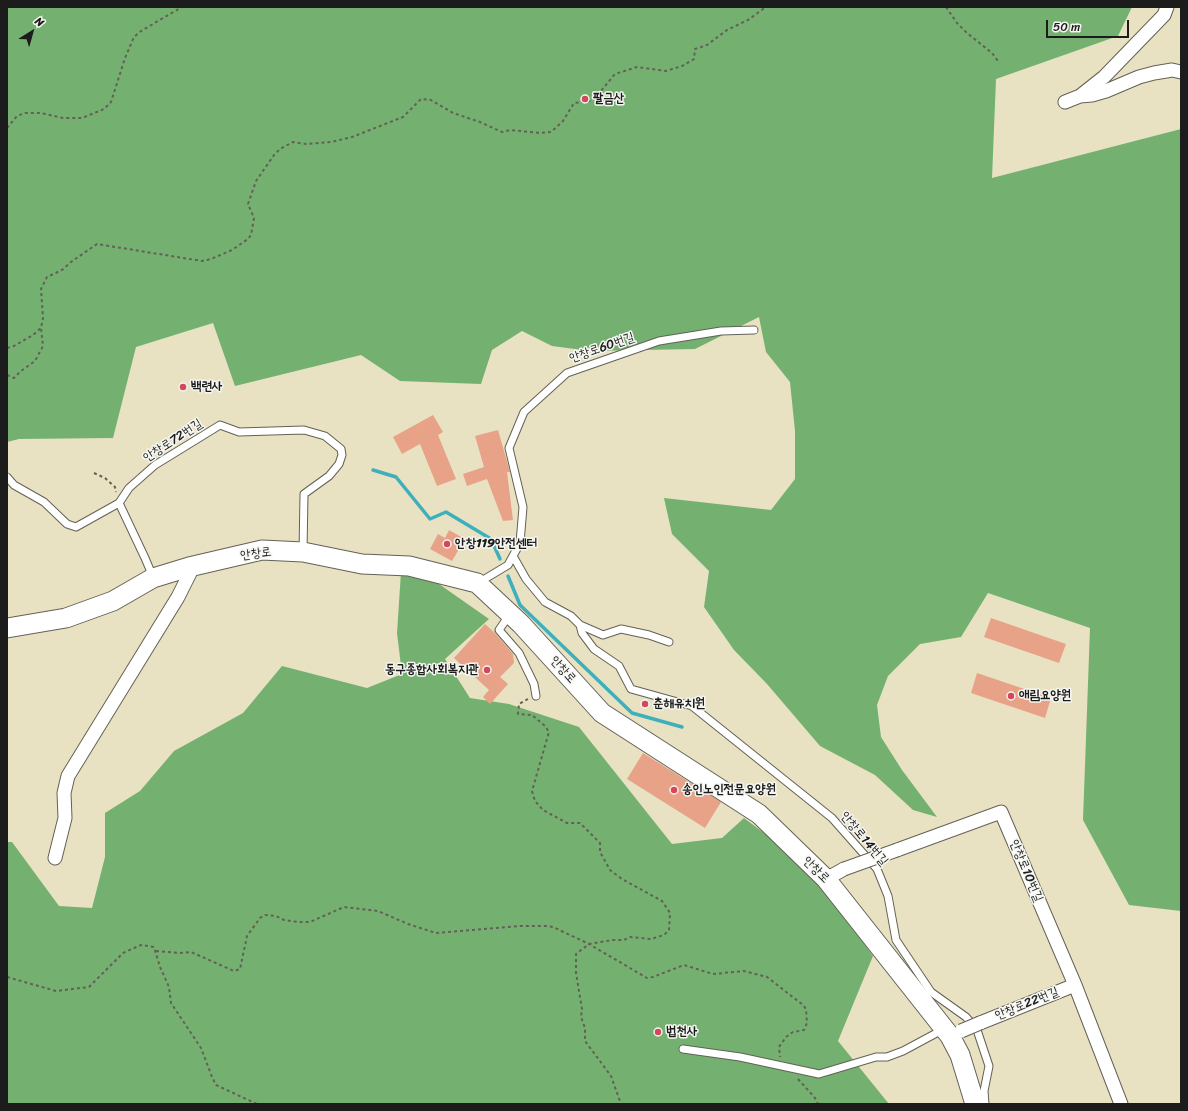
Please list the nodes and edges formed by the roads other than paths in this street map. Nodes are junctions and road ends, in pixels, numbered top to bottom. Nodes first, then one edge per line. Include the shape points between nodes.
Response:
1 (1167, 7) edge
2 (1181, 72) edge
3 (1080, 96) junction
4 (1065, 102) dead end
5 (754, 330) dead end
6 (7, 477) edge
7 (11, 485) edge
8 (118, 503) junction
9 (303, 552) junction
10 (513, 556) junction
11 (194, 565) junction
12 (153, 578) junction
13 (477, 583) junction
14 (510, 614) junction
15 (580, 625) junction
16 (7, 628) edge
17 (668, 642) dead end
18 (536, 696) road end
19 (55, 858) dead end
20 (826, 879) junction
21 (1075, 985) junction
22 (952, 1032) junction
23 (683, 1049) dead end
24 (975, 1104) edge
25 (985, 1104) edge
26 (1121, 1104) edge

1 - 3 street via 1164,15 1114,67
2 - 3 street via 1172,70 1154,73 1099,93
3 - 4 street
5 - 10 lane, 안창로60번길 via 721,331 660,342 567,373 524,412 509,448 523,507 520,543
6 - 7 lane, 안창로72번길
7 - 8 lane, 안창로72번길 via 44,502 66,524 76,527
8 - 9 lane, 안창로72번길 via 129,488 155,465 220,425 238,432 304,430 326,436 341,449 342,455 339,464 329,476 304,494
8 - 12 lane
9 - 11 street, 안창로 via 262,550
9 - 13 street, 안창로 via 362,564 409,566
10 - 13 lane, 안창로60번길 via 508,565
10 - 15 lane via 526,579 545,602 571,616
11 - 12 street, 안창로
11 - 19 street via 178,597 68,776 64,793 65,818
12 - 16 street, 안창로 via 113,601 66,618
13 - 14 street, 안창로
14 - 18 lane via 499,630 519,653 534,684
14 - 20 street, 안창로 via 602,713 759,814
15 - 17 lane via 603,635 621,629
15 - 25 lane, 안창로14번길 via 582,633 594,649 619,666 631,689 692,706 832,818 877,869 888,896 896,940 931,992 966,1017 977,1030 989,1066 984,1091
20 - 21 street, 안창로10번길, bridge via 1001,812
20 - 22 street, 안창로
21 - 22 street, 안창로22번길, bridge
21 - 26 street, 안창로10번길
22 - 23 lane via 887,1057 876,1057 819,1074 740,1057
22 - 24 street, 안창로

